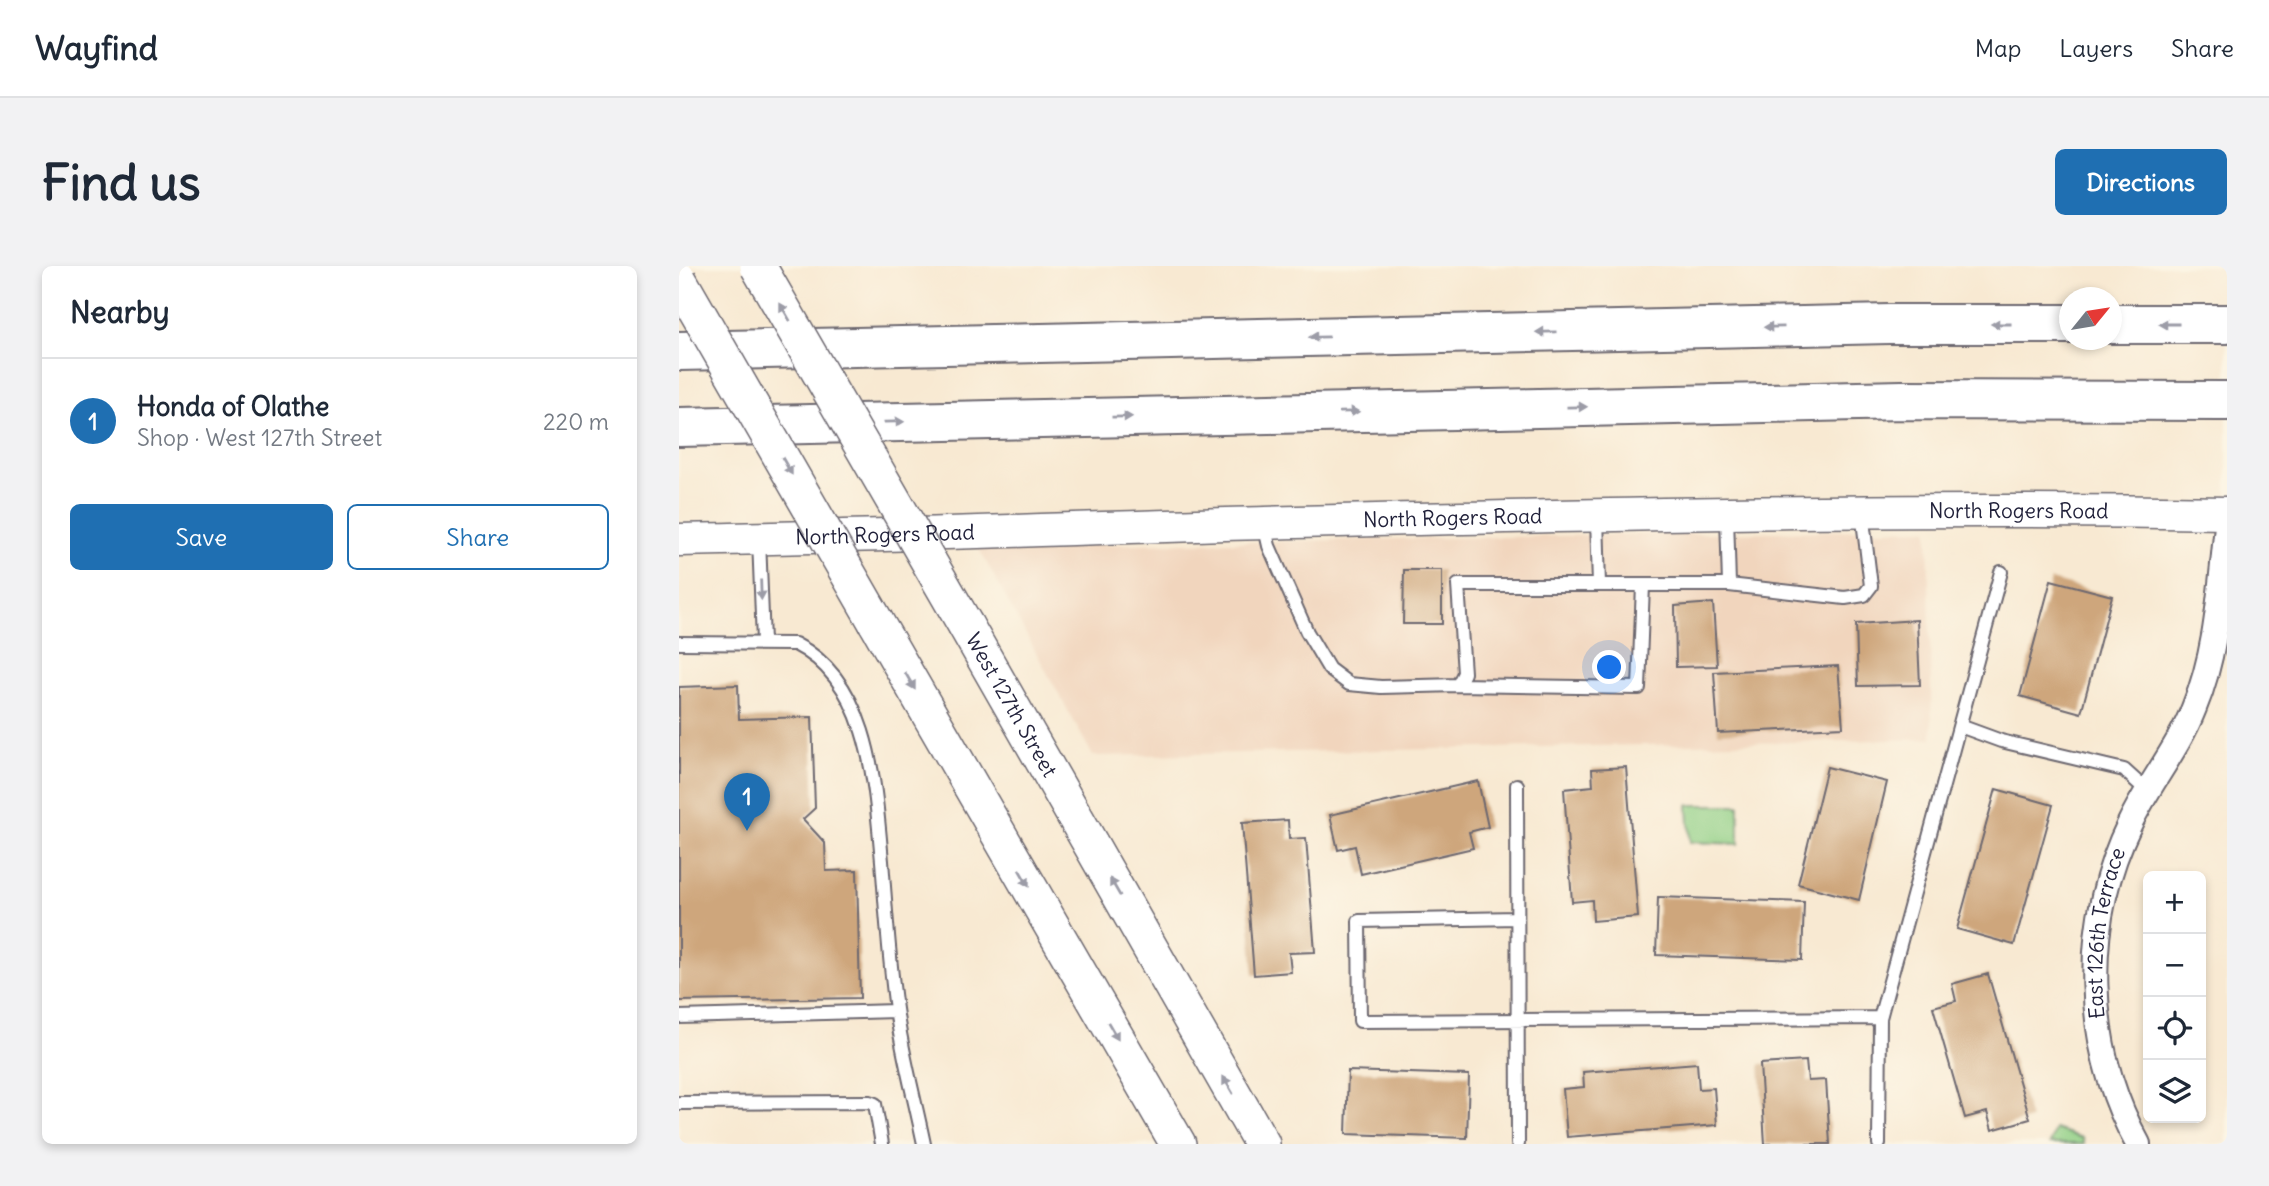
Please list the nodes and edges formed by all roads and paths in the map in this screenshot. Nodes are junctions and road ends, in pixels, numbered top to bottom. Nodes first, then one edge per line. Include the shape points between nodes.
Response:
1 (758, 266) edge
2 (679, 280) edge
3 (2059, 324) edge
4 (2122, 324) edge
5 (2227, 324) edge
6 (679, 351) edge
7 (2227, 401) edge
8 (679, 427) edge
9 (1862, 512) junction
10 (2227, 513) edge
11 (1727, 514) junction
12 (1597, 516) junction
13 (1263, 524) junction
14 (2227, 526) edge
15 (759, 539) junction
16 (679, 540) edge
17 (2001, 572) dead end
18 (1599, 585) junction
19 (1643, 585) junction
20 (1729, 585) junction
21 (763, 642) junction
22 (679, 643) edge
23 (1458, 685) junction
24 (1960, 726) junction
25 (1517, 785) dead end
26 (2146, 790) junction
27 (1517, 918) junction
28 (896, 1011) junction
29 (679, 1017) edge
30 (1880, 1017) junction
31 (1517, 1020) junction
32 (679, 1103) edge
33 (882, 1144) edge
34 (924, 1144) edge
35 (1178, 1144) edge
36 (1262, 1144) edge
37 (1518, 1144) edge
38 (1879, 1144) edge
39 (2138, 1144) edge

36 -> 1 main road, West 127th Street, bridge
2 -> 35 main road, bridge
3 -> 6 highway
5 -> 4 highway
8 -> 7 highway via 1902,400
9 - 10 street, North Rogers Road via 2065,509
9 - 11 street, North Rogers Road
9 - 20 lane via 1871,586 1864,594 1845,598
11 - 12 street, North Rogers Road
11 - 20 lane
12 - 13 street, North Rogers Road
12 - 18 lane
13 - 15 street, North Rogers Road
13 - 23 lane via 1307,632 1329,669 1349,684
14 - 26 street, East 126th Terrace via 2212,655 2194,708
15 - 16 street, North Rogers Road
15 -> 21 lane
17 - 24 lane
18 - 19 lane
18 - 23 lane via 1458,585 1464,673
19 - 20 lane
19 - 23 lane via 1639,688
21 - 22 lane
21 - 28 lane via 795,644 826,665 861,728 876,796
24 - 26 lane via 2001,741 2124,770
24 - 30 lane
25 - 27 lane
26 - 39 street, East 126th Terrace via 2103,898 2095,966 2102,1048 2111,1083
27 - 31 lane
27 - 31 lane via 1359,921 1360,1021
28 - 29 lane
28 - 34 lane
30 - 31 lane
30 - 38 lane
31 - 37 lane
32 - 33 lane via 870,1102 878,1110

